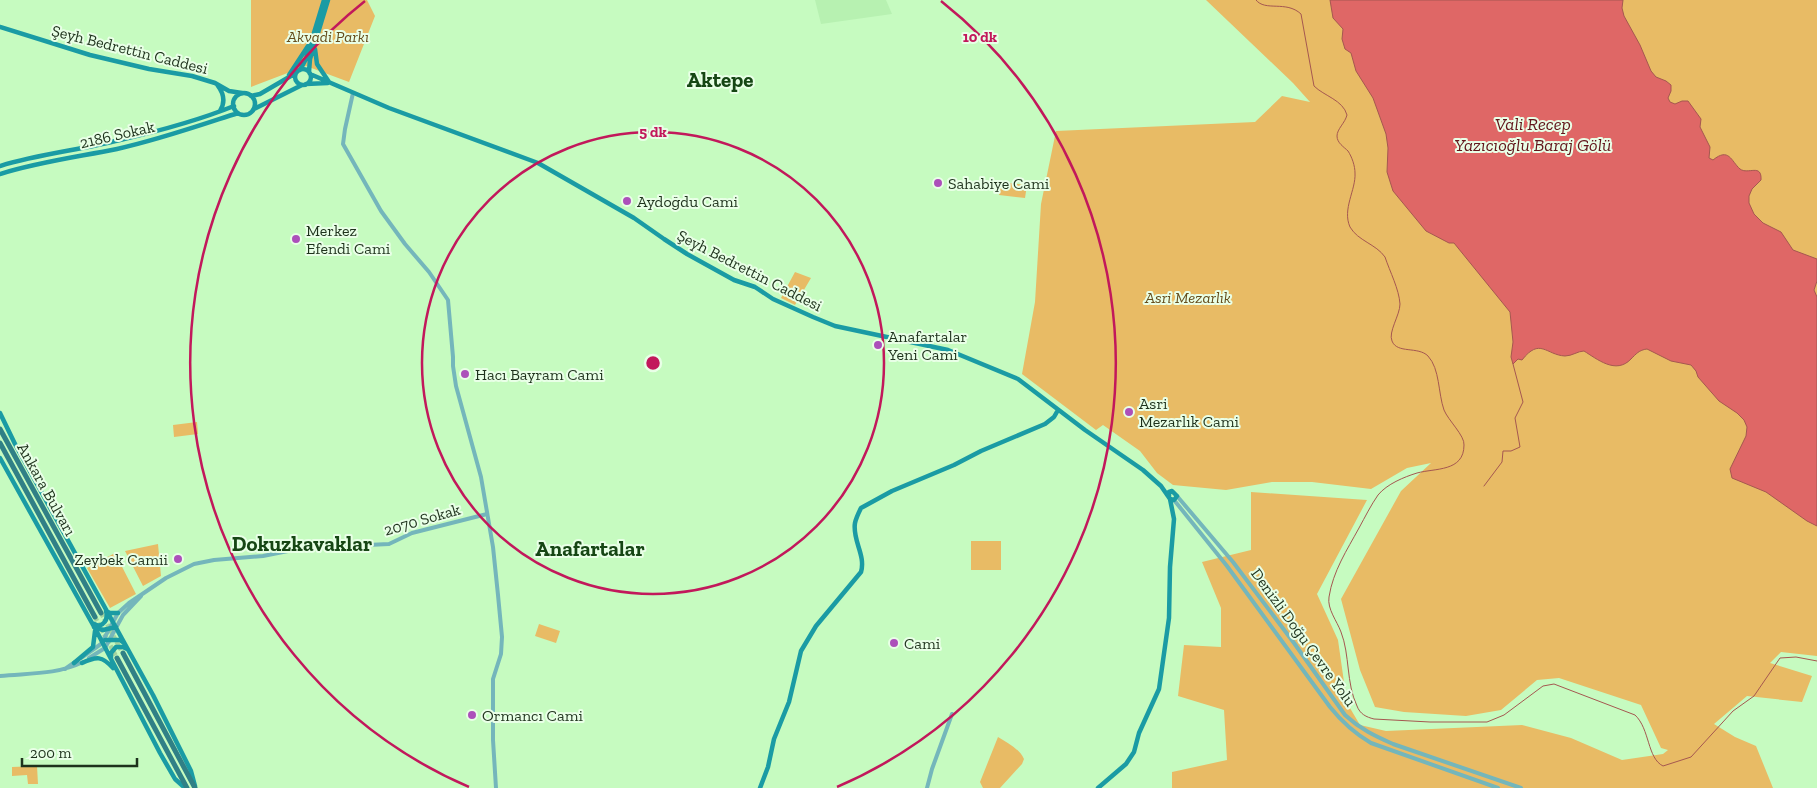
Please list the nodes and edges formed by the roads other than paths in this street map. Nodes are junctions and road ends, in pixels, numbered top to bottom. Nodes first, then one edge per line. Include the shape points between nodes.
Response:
1 (324, 0) edge
2 (328, 0) edge
3 (0, 27) edge
4 (313, 39) junction
5 (315, 45) junction
6 (298, 71) junction
7 (309, 73) junction
8 (286, 78) junction
9 (215, 83) junction
10 (330, 83) junction
11 (304, 85) junction
12 (225, 89) junction
13 (353, 93) junction
14 (242, 94) junction
15 (251, 96) junction
16 (234, 104) junction
17 (253, 110) junction
18 (220, 112) junction
19 (238, 113) junction
20 (0, 166) edge
21 (0, 174) edge
22 (1058, 410) junction
23 (0, 413) edge
24 (0, 429) edge
25 (0, 443) edge
26 (0, 458) edge
27 (1160, 486) junction
28 (1172, 499) junction
29 (487, 514) junction
30 (142, 594) junction
31 (104, 612) junction
32 (118, 613) junction
33 (92, 619) junction
34 (113, 626) junction
35 (94, 628) junction
36 (105, 643) junction
37 (125, 644) junction
38 (126, 652) junction
39 (114, 659) junction
40 (74, 663) junction
41 (82, 663) junction
42 (65, 669) junction
43 (117, 672) junction
44 (0, 676) edge
45 (952, 714) dead end
46 (186, 788) edge
47 (196, 788) edge
48 (496, 788) edge
49 (760, 788) edge
50 (927, 788) edge
51 (1098, 788) edge
52 (1498, 788) edge
53 (1521, 788) edge

1 - 4 main road
2 - 5 main road
3 - 9 main road, Şeyh Bedrettin Caddesi via 112,61
4 - 6 main road
4 - 8 main road
5 - 7 main road
5 - 10 main road via 316,64
6 - 7 main road
6 - 8 main road
6 - 11 main road via 296,81
7 - 10 main road, Şeyh Bedrettin Caddesi
7 - 11 main road via 310,80
8 - 15 main road
9 - 12 main road, Şeyh Bedrettin Caddesi
9 - 18 main road via 224,103
10 - 11 main road, Şeyh Bedrettin Caddesi
10 - 13 main road, Şeyh Bedrettin Caddesi
11 - 17 main road, Şeyh Bedrettin Caddesi
12 - 14 main road, Şeyh Bedrettin Caddesi
12 - 16 main road, Şeyh Bedrettin Caddesi
13 - 22 main road, Şeyh Bedrettin Caddesi via 538,163 634,218 687,254 773,299 835,326 948,350 1018,379
13 - 29 street via 343,144 381,211 448,300 452,366 480,471
14 - 15 main road
14 - 16 main road via 236,97
15 - 17 main road via 255,102
16 - 18 main road, 2186 Sokak
16 - 19 main road
17 - 19 main road
18 - 20 main road, 2186 Sokak via 120,141
19 - 21 main road, 2186 Sokak via 117,148 32,164
22 - 27 main road, Şeyh Bedrettin Caddesi via 1143,470
22 - 49 main road via 1041,426 892,491 861,508 854,524 862,555 861,572 816,626 801,651 789,702
23 - 31 main road
24 - 31 main road, Ankara Bulvarı
25 - 33 main road, Ankara Bulvarı
26 - 33 main road
27 - 28 main road, Şeyh Bedrettin Caddesi
27 - 28 main road via 1172,491 1168,495
28 - 51 main road via 1170,618 1159,688 1134,752 1126,764
28 - 52 street, Denizli Doğu Çevre Yolu via 1227,566 1330,707 1349,728 1371,743
28 - 53 street, Denizli Doğu Çevre Yolu via 1233,562 1345,715 1355,724 1374,736
29 - 30 street, 2070 Sokak via 412,533 389,544 303,548 194,564
29 - 48 street via 502,637 501,654 493,679 492,740
30 - 32 street
30 - 34 street
31 - 32 main road
31 - 33 main road via 106,618 102,625 96,626
31 - 34 main road
32 - 34 street
33 - 35 main road
34 - 35 main road via 100,630
34 - 36 street
34 - 37 main road
35 - 36 main road
35 - 40 main road via 93,647
36 - 37 main road via 120,640
36 - 39 main road
36 - 40 street
36 - 41 street via 99,653
37 - 38 main road
38 - 39 main road via 122,647 116,647 111,653
38 - 47 main road
39 - 43 main road
39 - 46 main road
40 - 42 street
41 - 42 street
41 - 43 main road via 103,659
42 - 44 street
43 - 46 main road via 175,779
45 - 50 street

